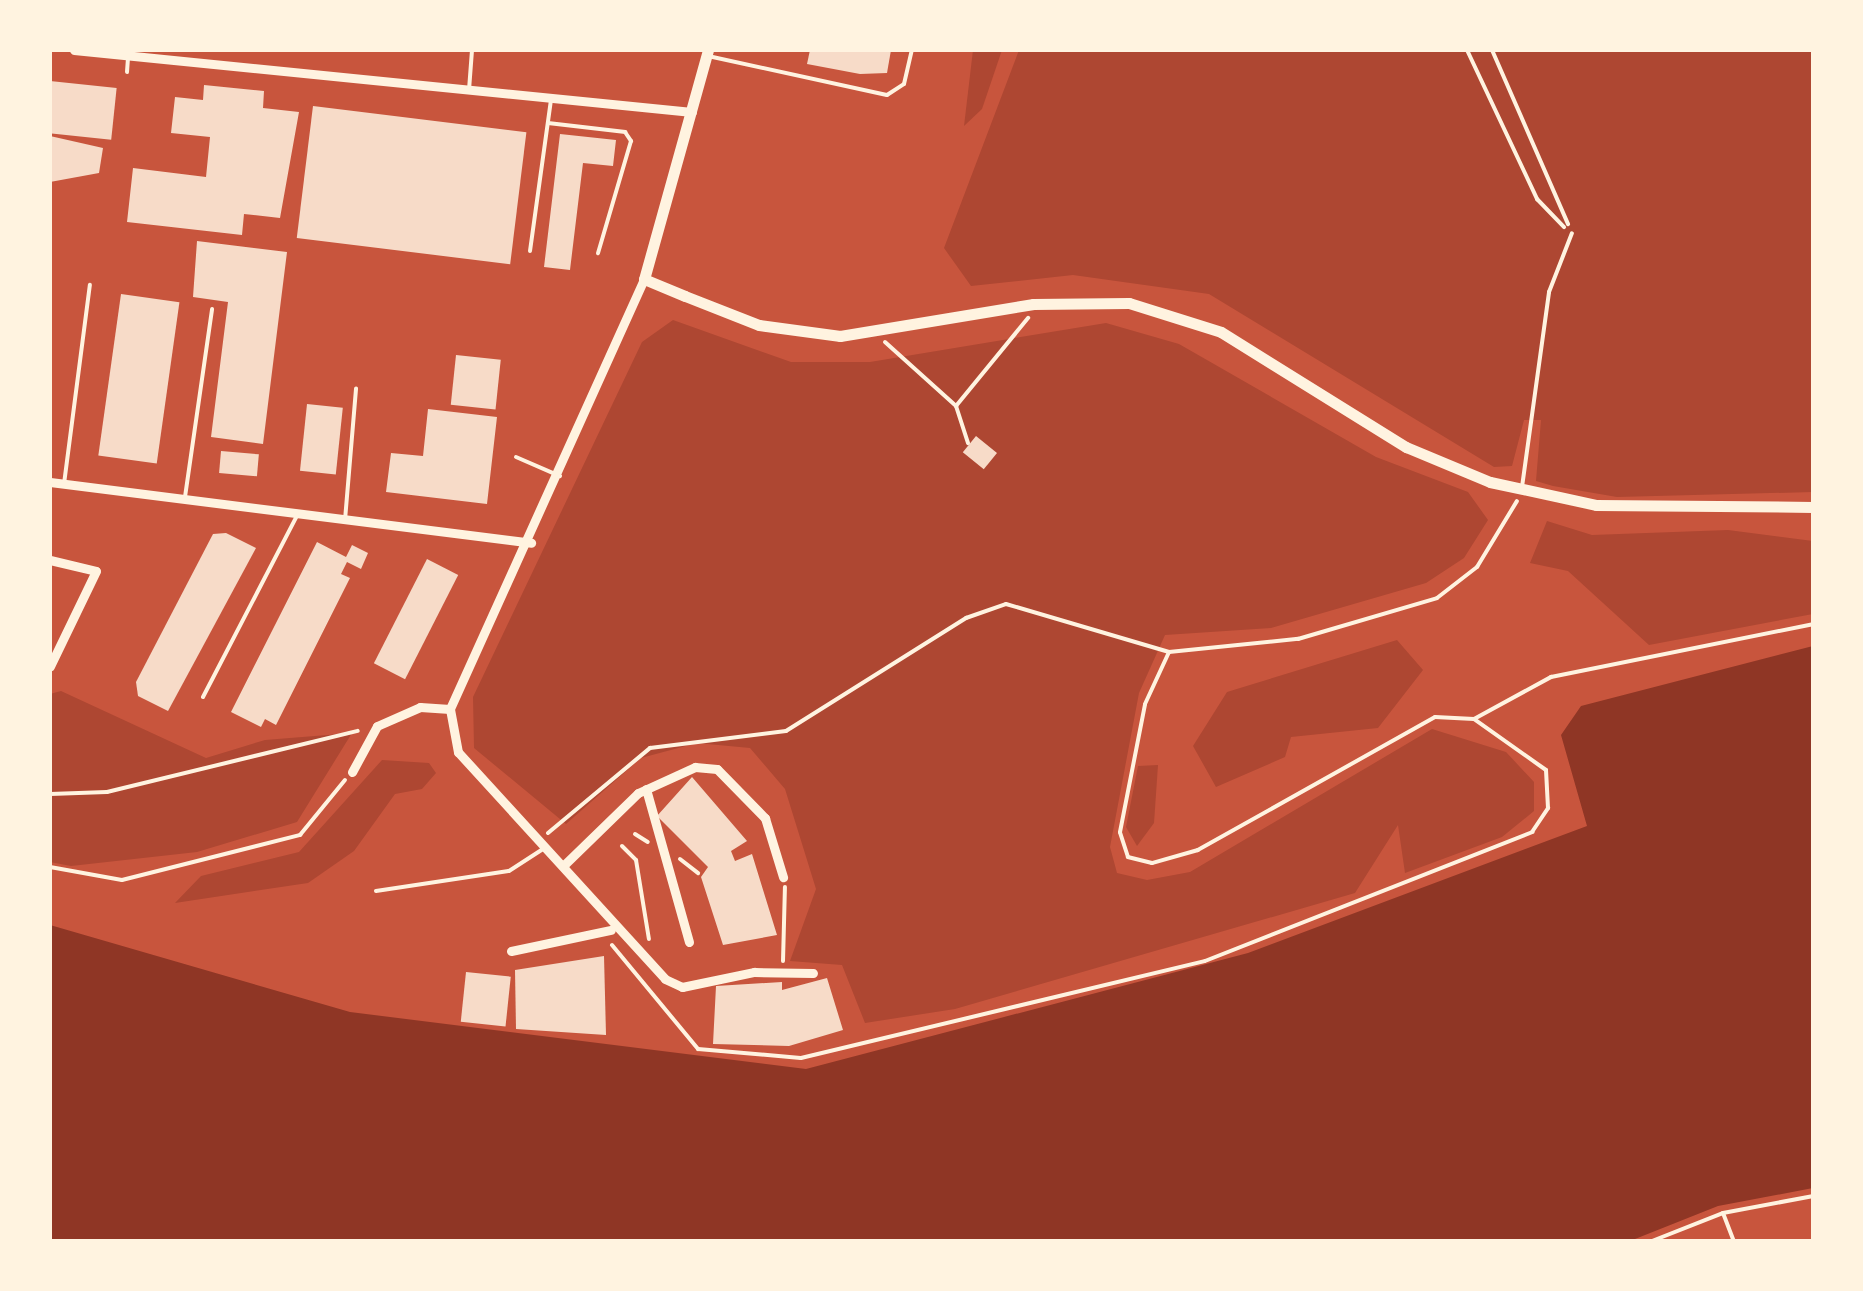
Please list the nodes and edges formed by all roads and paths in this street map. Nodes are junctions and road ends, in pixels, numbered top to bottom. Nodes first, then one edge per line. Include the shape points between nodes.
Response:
1 (74, 50) edge
2 (472, 50) edge
3 (912, 50) edge
4 (1467, 50) edge
5 (1492, 50) edge
6 (708, 53) edge
7 (128, 56) junction
8 (127, 72) dead end
9 (468, 90) junction
10 (551, 98) junction
11 (692, 112) junction
12 (548, 122) junction
13 (1572, 232) junction
14 (530, 251) dead end
15 (598, 253) dead end
16 (644, 279) junction
17 (90, 285) dead end
18 (1033, 304) junction
19 (212, 308) dead end
20 (874, 333) junction
21 (356, 388) dead end
22 (956, 406) junction
23 (968, 443) dead end
24 (516, 457) dead end
25 (560, 476) junction
26 (50, 482) edge
27 (64, 484) junction
28 (1522, 490) junction
29 (184, 500) junction
30 (1813, 507) edge
31 (298, 514) junction
32 (346, 520) junction
33 (532, 543) junction
34 (50, 560) edge
35 (1813, 624) edge
36 (1169, 652) junction
37 (50, 666) edge
38 (204, 697) dead end
39 (450, 709) junction
40 (1474, 719) junction
41 (377, 726) junction
42 (352, 772) joint
43 (646, 788) junction
44 (50, 794) edge
45 (537, 836) junction
46 (546, 846) junction
47 (622, 846) dead end
48 (564, 864) junction
49 (50, 867) edge
50 (783, 877) joint
51 (376, 891) dead end
52 (611, 930) junction
53 (689, 942) dead end
54 (511, 951) dead end
55 (645, 958) junction
56 (782, 970) junction
57 (813, 973) dead end
58 (1813, 1196) edge
59 (1723, 1213) junction
60 (1652, 1241) edge
61 (1734, 1241) edge

1 - 7 street
2 - 9 lane
3 - 6 lane via 904,84 887,95
4 - 13 path via 1536,199
5 - 13 path
6 - 11 street
7 - 8 lane
7 - 9 street
9 - 10 street
10 - 11 street
10 - 12 lane
11 - 16 street
12 - 14 lane
12 - 15 lane via 625,132 631,141
13 - 28 lane via 1548,292
16 - 20 street via 760,325
16 - 25 street
17 - 27 lane
18 - 20 street
18 - 22 path
18 - 28 street via 1172,312 1406,447
19 - 29 lane
20 - 22 path
21 - 32 lane
22 - 23 path
24 - 25 lane
25 - 33 street
26 - 27 street
27 - 29 street
28 - 30 street via 1596,506
28 - 36 path via 1477,567 1437,598 1298,639
29 - 31 street
31 - 32 street
31 - 38 lane
32 - 33 street
33 - 39 street
34 - 37 street via 96,570
35 - 40 path via 1551,677
36 - 40 path via 1145,704 1120,832 1128,857 1152,863 1198,850 1397,732 1436,717
36 - 45 path via 1006,604 966,618 786,731 650,748
39 - 41 street via 420,707
39 - 45 street via 458,752
40 - 52 path via 1546,770 1548,808 1532,832 1204,961 1078,997 860,1038 802,1058 742,1056 682,1038 618,959
41 - 42 street
41 - 44 path via 107,792
42 - 49 path via 300,835 122,880
43 - 48 street
43 - 50 street via 695,767 718,769 764,818
43 - 53 street
45 - 46 street
46 - 48 street
46 - 51 lane via 510,871
47 - 55 path via 636,860
48 - 52 street
50 - 56 path via 791,921
52 - 54 street
52 - 55 street
55 - 56 street via 682,988
56 - 57 street
58 - 59 path
59 - 60 path
59 - 61 path

